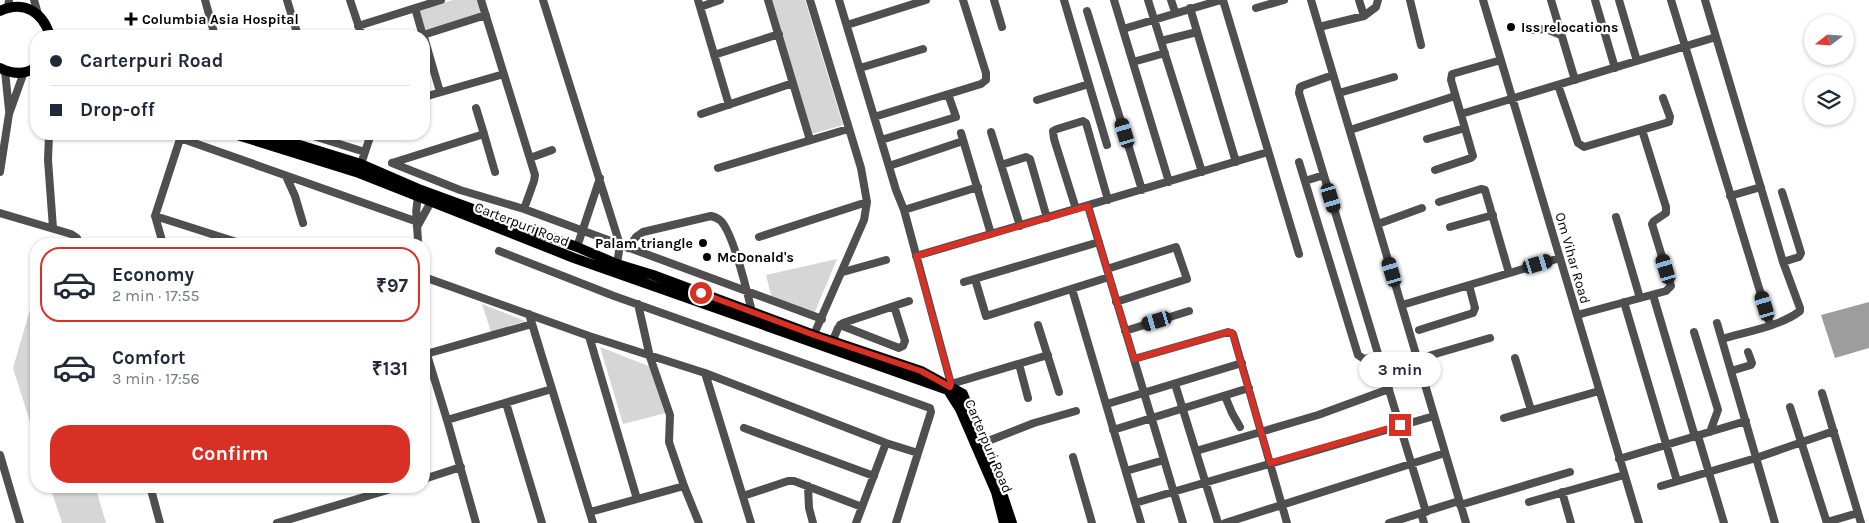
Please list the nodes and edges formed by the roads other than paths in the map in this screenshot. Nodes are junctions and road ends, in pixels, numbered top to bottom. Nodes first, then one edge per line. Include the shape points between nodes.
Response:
1 (34, 0) edge
2 (205, 0) edge
3 (287, 0) edge
4 (350, 0) edge
5 (441, 0) edge
6 (481, 0) edge
7 (544, 0) edge
8 (720, 0) edge
9 (768, 0) edge
10 (810, 0) edge
11 (839, 0) edge
12 (926, 0) edge
13 (963, 0) edge
14 (994, 0) edge
15 (1064, 0) edge
16 (1114, 0) edge
17 (1148, 0) edge
18 (1171, 0) edge
19 (1222, 0) edge
20 (1284, 0) edge
21 (1311, 0) edge
22 (1359, 0) edge
23 (1378, 0) edge
24 (1410, 0) edge
25 (1483, 0) edge
26 (1551, 0) edge
27 (1595, 0) edge
28 (1619, 0) edge
29 (1671, 0) edge
30 (1705, 0) edge
31 (699, 3) edge
32 (6, 6) edge
33 (415, 8) junction
34 (1190, 8) junction
35 (1256, 8) dead end
36 (1087, 11) dead end
37 (1175, 12) junction
38 (38, 14) junction
39 (486, 15) junction
40 (1364, 16) junction
41 (1154, 18) junction
42 (847, 25) junction
43 (358, 26) junction
44 (1002, 27) dead end
45 (1319, 27) junction
46 (1123, 28) junction
47 (48, 30) edge
48 (213, 30) edge
49 (296, 30) edge
50 (360, 30) edge
51 (422, 30) edge
52 (1531, 30) dead end
53 (1197, 32) junction
54 (430, 34) edge
55 (779, 34) junction
56 (1561, 35) junction
57 (1716, 37) junction
58 (1161, 41) junction
59 (1422, 44) dead end
60 (1686, 46) junction
61 (923, 49) dead end
62 (1164, 53) junction
63 (714, 55) junction
64 (430, 57) edge
65 (1502, 60) junction
66 (1637, 61) junction
67 (1133, 62) junction
68 (860, 68) junction
69 (1615, 68) junction
70 (3, 69) edge
71 (30, 69) edge
72 (30, 73) edge
73 (504, 74) junction
74 (1333, 75) junction
75 (1394, 77) dead end
76 (1575, 80) junction
77 (793, 83) junction
78 (1089, 84) junction
79 (1558, 85) junction
80 (4, 92) edge
81 (440, 92) junction
82 (948, 94) junction
83 (1339, 94) junction
84 (430, 95) edge
85 (1455, 96) junction
86 (1663, 98) dead end
87 (1514, 99) junction
88 (1037, 100) dead end
89 (728, 105) junction
90 (476, 108) dead end
91 (9, 114) junction
92 (700, 114) dead end
93 (1461, 114) junction
94 (874, 117) junction
95 (848, 128) junction
96 (1465, 128) junction
97 (1350, 130) junction
98 (1642, 130) junction
99 (991, 132) dead end
100 (484, 134) junction
101 (1427, 139) dead end
102 (49, 140) edge
103 (180, 140) edge
104 (192, 140) edge
105 (253, 140) edge
106 (283, 140) edge
107 (326, 140) edge
108 (369, 140) edge
109 (810, 140) junction
110 (881, 140) junction
111 (1107, 145) dead end
112 (552, 150) dead end
113 (365, 152) junction
114 (1268, 152) junction
115 (530, 158) junction
116 (1236, 162) junction
117 (1299, 162) dead end
118 (392, 163) junction
119 (361, 164) junction
120 (1001, 165) junction
121 (889, 166) junction
122 (718, 168) dead end
123 (1435, 170) dead end
124 (0, 172) edge
125 (495, 172) dead end
126 (1202, 172) junction
127 (1324, 175) junction
128 (286, 176) junction
129 (387, 176) junction
130 (600, 178) junction
131 (1305, 181) junction
132 (1169, 182) junction
133 (978, 187) junction
134 (1761, 187) junction
135 (1142, 190) junction
136 (1782, 192) dead end
137 (419, 194) junction
138 (1730, 196) junction
139 (433, 199) junction
140 (1108, 200) junction
141 (867, 202) junction
142 (1439, 202) dead end
143 (1088, 206) junction
144 (1422, 208) dead end
145 (1076, 209) junction
146 (524, 210) junction
147 (904, 210) junction
148 (0, 213) edge
149 (1493, 215) junction
150 (154, 216) junction
151 (1616, 217) dead end
152 (1047, 218) junction
153 (303, 223) dead end
154 (416, 224) junction
155 (1378, 224) junction
156 (1020, 226) junction
157 (53, 228) junction
158 (1450, 228) dead end
159 (583, 230) junction
160 (992, 234) junction
161 (759, 237) dead end
162 (77, 238) edge
163 (160, 238) edge
164 (224, 238) edge
165 (417, 238) edge
166 (1099, 242) junction
167 (577, 247) junction
168 (624, 247) junction
169 (499, 251) dead end
170 (1299, 254) dead end
171 (916, 256) junction
172 (1560, 258) junction
173 (886, 260) dead end
174 (1783, 262) junction
175 (617, 264) junction
176 (842, 272) junction
177 (1108, 273) junction
178 (1509, 273) junction
179 (430, 279) edge
180 (975, 279) junction
181 (964, 282) dead end
182 (1469, 285) junction
183 (1072, 289) junction
184 (747, 292) junction
185 (1653, 295) junction
186 (1640, 298) junction
187 (909, 302) dead end
188 (1116, 302) junction
189 (1624, 302) junction
190 (638, 304) junction
191 (1402, 305) junction
192 (894, 306) junction
193 (1189, 311) dead end
194 (752, 312) junction
195 (529, 314) junction
196 (1577, 315) junction
197 (822, 319) junction
198 (1717, 323) dead end
199 (532, 324) junction
200 (1770, 324) junction
201 (840, 325) junction
202 (1038, 326) dead end
203 (1419, 330) dead end
204 (1125, 331) junction
205 (1694, 332) dead end
206 (589, 336) junction
207 (1490, 338) dead end
208 (812, 339) junction
209 (1722, 339) junction
210 (831, 345) junction
211 (1748, 352) dead end
212 (430, 353) edge
213 (1048, 355) junction
214 (650, 356) junction
215 (1379, 356) junction
216 (1418, 358) junction
217 (1515, 358) dead end
218 (1134, 359) junction
219 (1019, 364) junction
220 (1242, 364) junction
221 (430, 367) edge
222 (1731, 371) junction
223 (705, 374) junction
224 (1175, 384) junction
225 (950, 387) junction
226 (1249, 388) junction
227 (552, 389) junction
228 (1389, 389) junction
229 (1599, 391) junction
230 (1059, 392) dead end
231 (1144, 393) junction
232 (1822, 393) dead end
233 (1225, 396) junction
234 (1028, 398) dead end
235 (506, 402) junction
236 (1106, 404) junction
237 (1790, 407) dead end
238 (1182, 409) junction
239 (1531, 410) junction
240 (1076, 411) dead end
241 (1434, 416) junction
242 (1152, 418) junction
243 (1504, 418) dead end
244 (447, 420) junction
245 (1746, 421) junction
246 (1400, 425) junction
247 (1240, 427) dead end
248 (744, 428) dead end
249 (1114, 430) junction
250 (1834, 431) junction
251 (1262, 432) junction
252 (1710, 432) junction
253 (1696, 436) junction
254 (1802, 442) junction
255 (886, 443) junction
256 (1666, 445) junction
257 (980, 447) junction
258 (1196, 451) junction
259 (918, 453) junction
260 (1445, 453) junction
261 (0, 455) edge
262 (1073, 457) dead end
263 (1756, 458) junction
264 (1619, 459) junction
265 (1164, 460) junction
266 (1270, 463) junction
267 (1412, 465) junction
268 (461, 467) junction
269 (1126, 471) junction
270 (1570, 472) dead end
271 (1708, 472) junction
272 (1624, 475) junction
273 (874, 476) junction
274 (430, 477) edge
275 (1205, 481) junction
276 (1677, 481) junction
277 (684, 486) junction
278 (808, 486) junction
279 (1661, 486) dead end
280 (1173, 491) junction
281 (1562, 492) junction
282 (152, 493) edge
283 (371, 493) edge
284 (743, 496) junction
285 (637, 499) junction
286 (1529, 502) dead end
287 (1135, 503) junction
288 (1460, 503) junction
289 (1281, 504) junction
290 (862, 507) junction
291 (590, 512) junction
292 (1424, 512) junction
293 (1858, 513) junction
294 (1245, 520) edge
295 (20, 523) edge
296 (160, 523) edge
297 (277, 523) edge
298 (476, 523) edge
299 (542, 523) edge
300 (594, 523) edge
301 (699, 523) edge
302 (751, 523) edge
303 (813, 523) edge
304 (856, 523) edge
305 (896, 523) edge
306 (1004, 523) edge
307 (1012, 523) edge
308 (1092, 523) edge
309 (1141, 523) edge
310 (1183, 523) edge
311 (1218, 523) edge
312 (1225, 523) edge
313 (1287, 523) edge
314 (1389, 523) edge
315 (1424, 523) edge
316 (1466, 523) edge
317 (1571, 523) edge
318 (1639, 523) edge
319 (1724, 523) edge
320 (1775, 523) edge
321 (1827, 523) edge
322 (1861, 523) edge

1 - 38 street
2 - 48 street
3 - 49 street
4 - 43 street
5 - 33 street
6 - 39 street
7 - 130 street
8 - 31 street
9 - 55 street
10 - 95 street
11 - 42 street
12 - 42 street
13 - 82 street via 987,77 981,84
14 - 44 street
15 - 78 street
16 - 46 street
17 - 41 street
18 - 37 street
19 - 34 street
19 - 114 street
20 - 35 street
21 - 45 street
22 - 40 street
23 - 40 street via 1376,7
24 - 59 street
25 - 65 street, Om Vihar Road
26 - 56 street
27 - 69 street
28 - 66 street
29 - 60 street
30 - 57 street
31 - 63 street
32 - 38 main road
33 - 43 street
33 - 51 street
34 - 37 street
34 - 53 street
36 - 135 street
37 - 41 street
38 - 47 main road
39 - 54 street
39 - 73 street
40 - 45 street
41 - 46 street
41 - 58 street
42 - 68 street
43 - 50 street
45 - 74 street
46 - 67 street
52 - 56 street via 1546,29
53 - 58 street
53 - 116 street
55 - 63 street
55 - 77 street
56 - 76 street
57 - 60 street
57 - 134 street
58 - 62 street
60 - 66 street
60 - 138 street
61 - 68 street
62 - 67 street
62 - 126 street
63 - 89 street
64 - 81 street
65 - 85 street via 1452,74
65 - 87 street, Om Vihar Road
66 - 69 street
67 - 132 street
68 - 94 street
69 - 76 street
70 - 71 main road via 15,73
70 - 80 street
72 - 91 street
73 - 81 street
73 - 115 street
74 - 83 street
74 - 127 street via 1299,90
75 - 83 street
76 - 79 street
77 - 89 street
77 - 109 street
78 - 88 street
78 - 111 street
79 - 87 street
79 - 98 street via 1580,146
80 - 91 street
81 - 84 street
82 - 94 street
82 - 110 street via 956,117
83 - 97 street
85 - 93 street
85 - 97 street
86 - 98 street via 1669,122
87 - 93 street
87 - 172 street, Om Vihar Road
89 - 92 street
90 - 100 street
91 - 124 street
93 - 96 street
94 - 110 street
95 - 109 street
95 - 141 street via 861,168
96 - 101 street
96 - 123 street via 1473,156
97 - 155 street
98 - 185 street via 1666,211 1652,224 1670,286 1666,291
99 - 120 street
100 - 118 street
100 - 125 street
102 - 157 street
103 - 150 street
104 - 128 street
105 - 137 main road, Carterpuri Road
106 - 119 main road, Carterpuri Road
107 - 113 street
108 - 113 street
109 - 122 street
110 - 121 street
112 - 115 street
113 - 119 street
114 - 116 street
114 - 170 street
115 - 146 street via 534,181
116 - 126 street
117 - 131 street
118 - 129 street
118 - 146 street via 460,190
119 - 129 main road, Carterpuri Road
120 - 152 street via 1026,157 1030,159
120 - 156 street
121 - 133 street via 962,137
121 - 147 street
126 - 132 street
127 - 131 street
127 - 215 street
128 - 153 street
128 - 154 street
129 - 137 main road, Carterpuri Road
130 - 159 street
130 - 168 street
131 - 215 street via 1358,355 1364,359
132 - 135 street
133 - 147 street
133 - 160 street
134 - 138 street
134 - 174 street
135 - 140 street
136 - 174 street via 1801,253
137 - 139 main road, Carterpuri Road
137 - 154 street
138 - 200 street
139 - 154 street
139 - 167 main road, Carterpuri Road
139 - 208 main road, Carterpuri Road via 574,258
140 - 143 street
140 - 145 street via 1083,121 1054,130 1053,134
141 - 161 street
141 - 176 street via 864,220
142 - 149 street via 1483,189
143 - 145 street
143 - 166 street
144 - 155 street
145 - 152 street
146 - 159 street
147 - 171 street
148 - 157 street
149 - 158 street
149 - 178 street
150 - 163 street
150 - 164 street
151 - 186 street
152 - 156 street
154 - 165 street
155 - 191 street
156 - 160 street
157 - 162 street
159 - 167 street
159 - 168 street
160 - 171 street
166 - 177 street
166 - 180 street
167 - 175 main road, Carterpuri Road
168 - 175 street
168 - 184 street
168 - 184 street via 643,232 711,216 719,219 726,228
169 - 190 street
171 - 225 street
172 - 178 street
172 - 196 street, Om Vihar Road
173 - 176 street
174 - 200 street via 1800,311
175 - 194 main road, Carterpuri Road
176 - 197 street
177 - 183 street
177 - 188 street
177 - 188 street via 1176,247 1187,279
178 - 182 street
179 - 195 street
180 - 181 street
180 - 183 street via 986,316
182 - 191 street
182 - 203 street via 1475,308 1473,313
183 - 236 street
184 - 194 street
184 - 197 street
185 - 186 street
185 - 253 street
186 - 189 street
187 - 192 street
188 - 204 street
189 - 196 street
189 - 256 street
190 - 214 street
190 - 259 street via 927,407 931,412
191 - 216 street
192 - 201 street
192 - 201 street via 905,341 899,348
193 - 204 street
194 - 208 main road, Carterpuri Road
195 - 199 street
195 - 206 street
196 - 229 street, Om Vihar Road
197 - 208 street
198 - 209 street
199 - 212 street
199 - 227 street
200 - 209 street
201 - 210 street
202 - 213 street
204 - 218 street
205 - 252 street via 1718,410
206 - 214 street
206 - 285 street
207 - 216 street
208 - 210 main road, Carterpuri Road
209 - 222 street
210 - 225 main road, Carterpuri Road
211 - 222 street via 1751,365
213 - 219 street
213 - 230 street
214 - 223 street
214 - 277 street via 670,415 669,442
215 - 228 street
216 - 241 street
217 - 239 street
218 - 220 street via 1230,332
218 - 231 street
219 - 225 street
219 - 234 street
220 - 224 street
220 - 226 street
221 - 244 street
222 - 245 street
223 - 255 street
223 - 284 street
224 - 231 street
224 - 238 street
225 - 257 main road, Carterpuri Road
226 - 233 street
226 - 251 street
227 - 235 street
227 - 291 street
228 - 246 street
228 - 251 street
229 - 239 street
229 - 264 street, Om Vihar Road
231 - 236 street
231 - 242 street
232 - 250 street
233 - 238 street
233 - 247 street
235 - 244 street
235 - 299 street
236 - 249 street
237 - 254 street
238 - 242 street
238 - 258 street
239 - 243 street
240 - 257 street via 1027,426
241 - 246 street
241 - 260 street
242 - 249 street
242 - 265 street
244 - 268 street
245 - 252 street
245 - 263 street
246 - 266 street
246 - 267 street
248 - 273 street
249 - 269 street
250 - 254 street
250 - 293 street
251 - 258 street
251 - 266 street
252 - 253 street
253 - 256 street
253 - 271 street
254 - 263 street
254 - 321 street
255 - 259 street
255 - 273 street
256 - 264 street
256 - 276 street
257 - 306 main road, Carterpuri Road
257 - 307 main road, Carterpuri Road
258 - 275 street
259 - 305 street
260 - 267 street
260 - 288 street
261 - 295 street
262 - 308 street
263 - 271 street
263 - 320 street
264 - 272 street, Om Vihar Road
265 - 269 street
265 - 280 street
266 - 275 street
266 - 289 street
267 - 289 street
267 - 292 street
268 - 274 street
268 - 298 street
269 - 287 street
270 - 288 street
271 - 276 street
271 - 319 street
272 - 281 street
272 - 318 street, Om Vihar Road
273 - 290 street
275 - 280 street
275 - 311 street
276 - 279 street
277 - 285 street
277 - 301 street
278 - 284 street via 788,482
278 - 290 street
278 - 303 street
280 - 287 street
280 - 310 street
281 - 286 street
281 - 317 street
282 - 296 street
283 - 297 street
284 - 302 street
285 - 291 street
287 - 309 street
288 - 292 street
288 - 316 street
289 - 294 street
289 - 313 street
290 - 304 street
291 - 300 street
292 - 314 street
292 - 315 street
293 - 321 street
293 - 322 street
294 - 312 street

